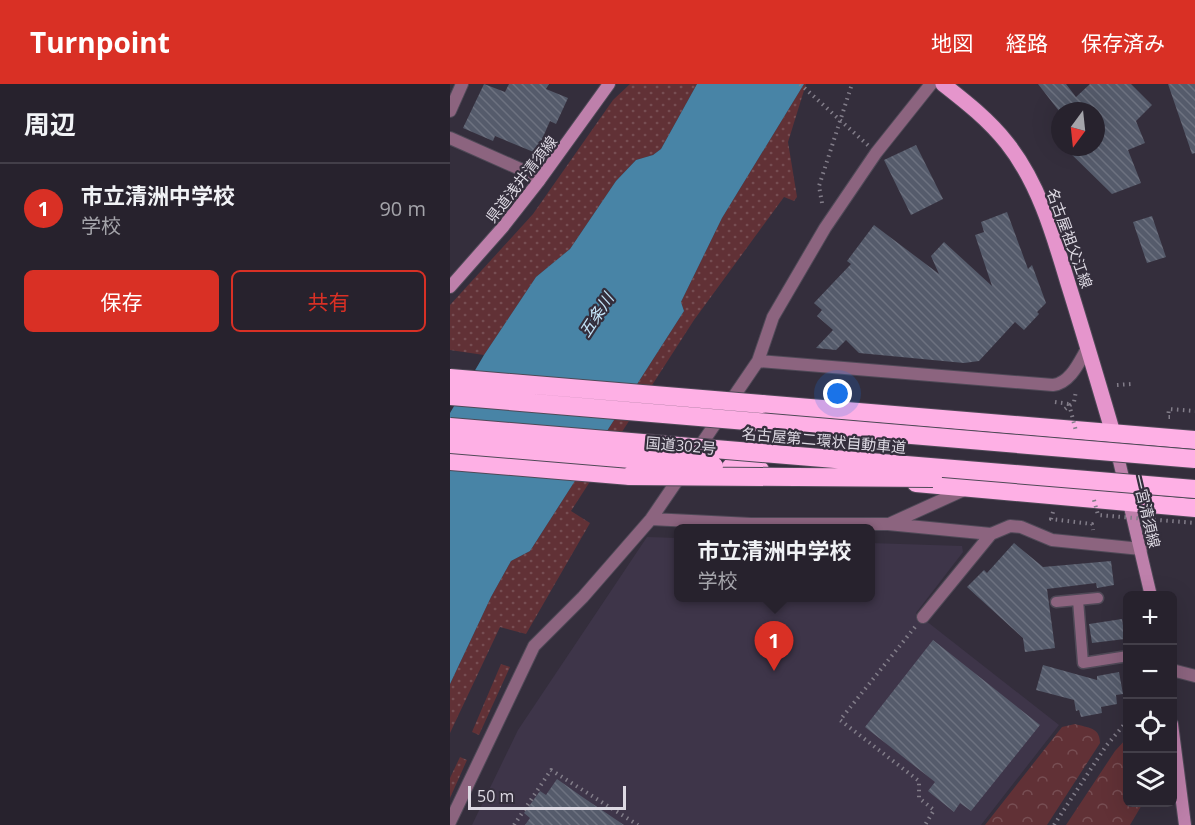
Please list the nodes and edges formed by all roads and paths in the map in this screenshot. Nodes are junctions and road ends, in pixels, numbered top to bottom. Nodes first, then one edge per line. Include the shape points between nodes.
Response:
1 (462, 84) edge
2 (800, 84) edge
3 (852, 84) edge
4 (931, 84) edge
5 (943, 84) edge
6 (609, 85) edge
7 (450, 111) edge
8 (450, 138) edge
9 (871, 148) dead end
10 (539, 181) junction
11 (825, 228) junction
12 (450, 287) edge
13 (1088, 347) junction
14 (758, 361) junction
15 (450, 378) edge
16 (450, 396) edge
17 (1046, 401) dead end
18 (1069, 404) dead end
19 (1195, 411) edge
20 (1177, 418) dead end
21 (450, 427) edge
22 (1113, 434) junction
23 (1195, 440) edge
24 (450, 444) edge
25 (1195, 459) edge
26 (450, 461) edge
27 (1073, 479) junction
28 (970, 488) junction
29 (1195, 489) edge
30 (1130, 502) junction
31 (1195, 508) edge
32 (651, 519) junction
33 (888, 524) junction
34 (991, 534) junction
35 (1141, 549) junction
36 (1150, 591) edge
37 (1098, 598) dead end
38 (1078, 600) junction
39 (1056, 602) dead end
40 (923, 618) joint
41 (1123, 657) edge
42 (1177, 671) edge
43 (1195, 676) edge
44 (1123, 726) edge
45 (1176, 753) edge
46 (450, 822) edge
47 (514, 825) edge
48 (638, 825) edge
49 (926, 825) edge
50 (1054, 825) edge
51 (1185, 825) edge

1 - 7 street
2 - 9 path, bridge
3 - 11 path via 819,186
4 - 11 street via 876,153
5 - 13 main road, 名古屋祖父江線 via 975,109 1007,143 1029,177 1049,224
6 - 10 main road, 県道浅井清須線
8 - 10 street
10 - 12 main road, 県道浅井清須線
11 - 14 street via 773,316
13 - 14 street via 1069,375 1053,385
13 - 22 main road, 名古屋祖父江線
14 - 32 street
15 - 22 highway, bridge
16 - 25 highway, 名古屋第二環状自動車道, bridge
17 - 18 path
19 - 20 path via 1169,409 1168,417
21 - 27 highway, 名古屋第二環状自動車道, bridge
22 - 23 highway
22 - 30 main road, 一宮清須線
24 - 28 highway, 国道302号, bridge
26 - 27 highway, bridge via 630,476
27 - 29 highway, 名古屋第二環状自動車道, bridge
28 - 30 highway, 国道302号
28 - 33 street
30 - 31 highway, 国道302号
30 - 35 main road, 一宮清須線
32 - 33 street
32 - 46 street via 534,646
33 - 34 street
34 - 35 street via 1010,526 1021,527 1053,540
34 - 40 street
35 - 36 main road, 一宮清須線
37 - 38 lane
38 - 39 lane
38 - 41 lane via 1083,663
40 - 49 path via 840,720 920,781 919,798 934,810
42 - 43 street
44 - 50 path
45 - 51 main road
47 - 48 path via 551,770

